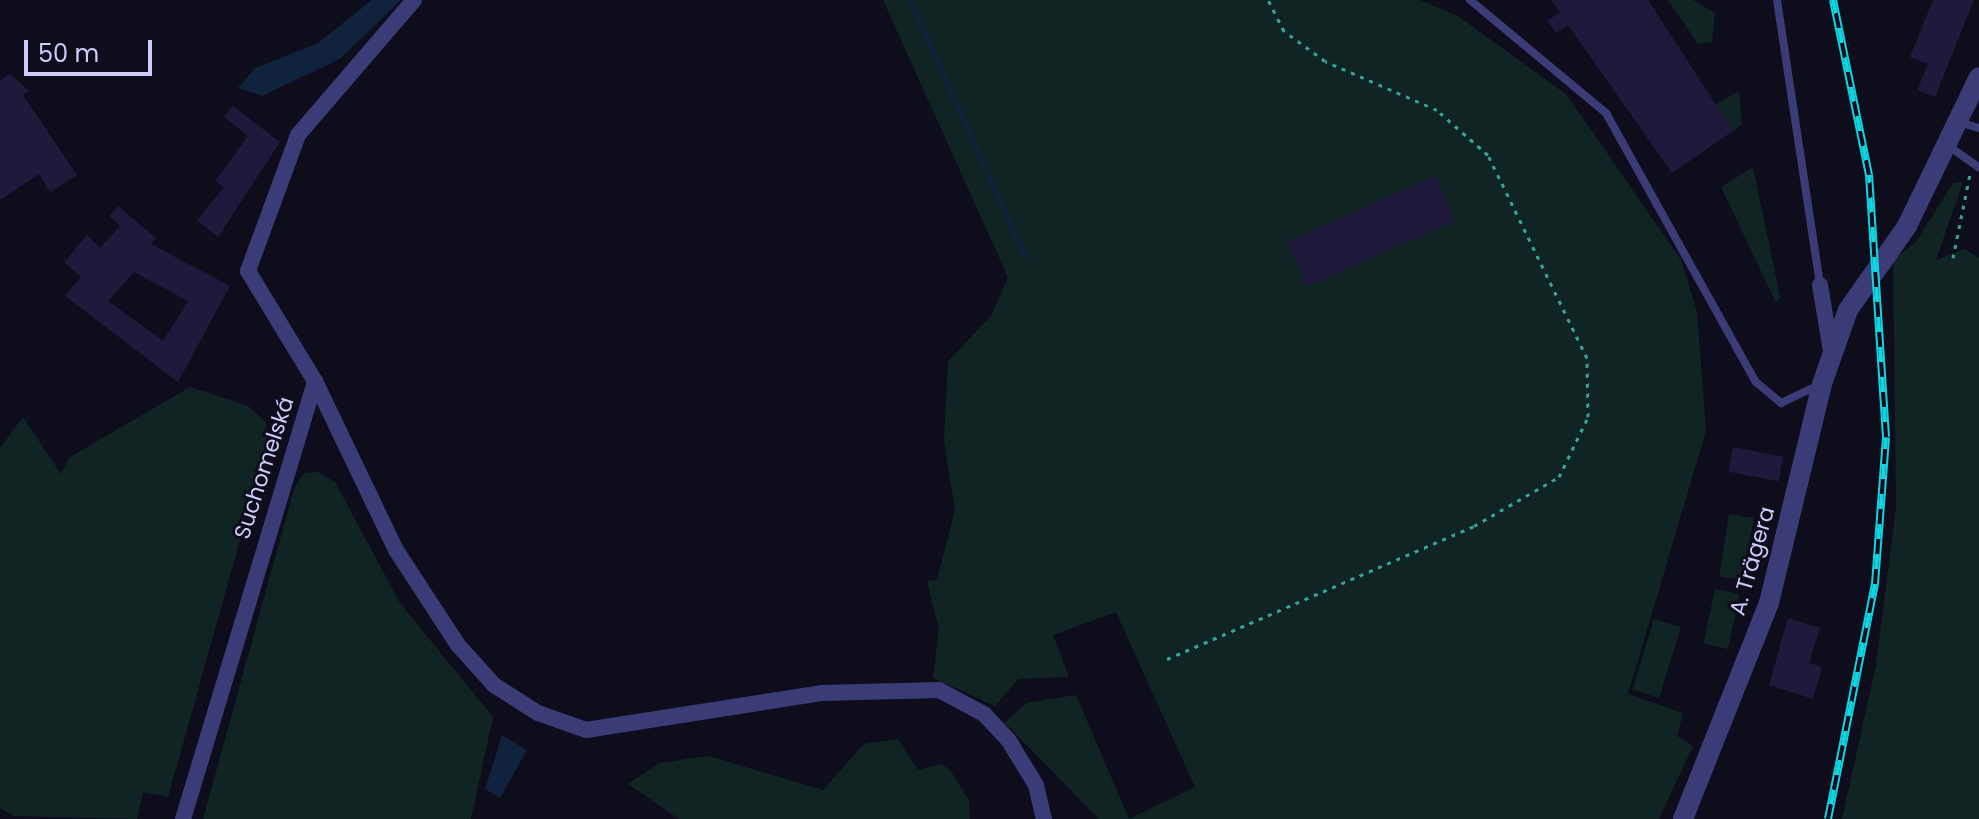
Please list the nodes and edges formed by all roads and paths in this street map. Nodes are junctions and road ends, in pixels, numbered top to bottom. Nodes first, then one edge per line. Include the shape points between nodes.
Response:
1 (414, 0) edge
2 (1268, 0) edge
3 (1470, 0) edge
4 (1777, 0) edge
5 (1979, 77) edge
6 (1958, 122) junction
7 (1979, 128) edge
8 (1947, 145) junction
9 (1975, 165) edge
10 (1953, 258) dead end
11 (1820, 285) joint
12 (1831, 351) junction
13 (315, 381) junction
14 (1822, 384) junction
15 (1167, 659) dead end
16 (183, 819) edge
17 (1044, 819) edge
18 (1683, 819) edge

1 - 13 street, Suchomelská via 298,135 248,271
2 - 15 path via 1284,31 1325,61 1437,110 1488,155 1587,358 1588,417 1559,477 1523,498
3 - 14 lane via 1606,113 1756,382 1781,403
4 - 11 lane
5 - 6 street, A. Trägera
6 - 7 lane
6 - 8 street, A. Trägera
8 - 9 lane
8 - 12 street, A. Trägera via 1907,226 1848,310
9 - 10 path
11 - 12 street
12 - 14 street, A. Trägera
13 - 16 street, Suchomelská
13 - 17 street via 396,550 458,645 494,685 538,713 586,730 821,693 939,690 984,714 1009,741 1036,785
14 - 18 street, A. Trägera via 1769,603

